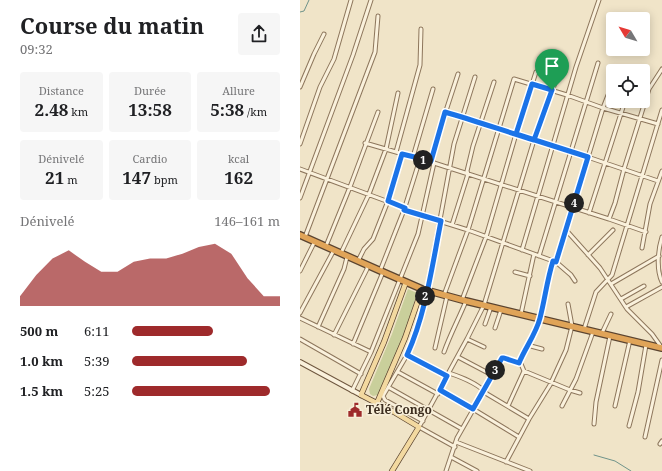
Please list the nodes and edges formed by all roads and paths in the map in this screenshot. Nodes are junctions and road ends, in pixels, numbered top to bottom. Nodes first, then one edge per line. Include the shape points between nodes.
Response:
1 (351, 0) edge
2 (371, 0) edge
3 (599, 0) edge
4 (378, 16) dead end
5 (421, 29) dead end
6 (324, 34) dead end
7 (598, 63) dead end
8 (662, 69) edge
9 (536, 72) dead end
10 (458, 74) dead end
11 (558, 75) dead end
12 (475, 77) dead end
13 (494, 82) dead end
14 (532, 84) junction
15 (300, 87) edge
16 (433, 89) dead end
17 (552, 90) junction
18 (398, 93) dead end
19 (567, 95) junction
20 (606, 100) edge
21 (585, 102) junction
22 (603, 108) junction
23 (623, 108) edge
24 (662, 110) edge
25 (378, 112) dead end
26 (445, 112) junction
27 (621, 114) junction
28 (462, 117) junction
29 (639, 119) junction
30 (481, 123) junction
31 (658, 124) junction
32 (499, 128) junction
33 (516, 134) junction
34 (534, 140) junction
35 (365, 143) junction
36 (300, 144) edge
37 (553, 145) junction
38 (386, 149) junction
39 (570, 151) junction
40 (396, 152) junction
41 (402, 154) junction
42 (413, 157) junction
43 (588, 157) junction
44 (420, 159) junction
45 (433, 162) junction
46 (606, 164) junction
47 (300, 169) edge
48 (450, 169) junction
49 (624, 169) junction
50 (662, 171) edge
51 (310, 172) junction
52 (468, 174) junction
53 (642, 175) junction
54 (484, 178) junction
55 (328, 179) junction
56 (658, 181) junction
57 (501, 185) junction
58 (350, 187) junction
59 (519, 191) junction
60 (369, 194) junction
61 (537, 197) junction
62 (300, 198) edge
63 (388, 201) junction
64 (555, 202) junction
65 (573, 208) junction
66 (405, 209) junction
67 (589, 213) junction
68 (422, 216) junction
69 (609, 219) junction
70 (441, 221) junction
71 (452, 225) junction
72 (627, 225) junction
73 (468, 230) junction
74 (566, 230) junction
75 (613, 230) dead end
76 (646, 232) junction
77 (302, 236) edge
78 (486, 237) junction
79 (662, 237) edge
80 (315, 241) junction
81 (661, 242) edge
82 (504, 243) junction
83 (326, 246) junction
84 (642, 248) dead end
85 (334, 250) junction
86 (522, 250) junction
87 (341, 253) junction
88 (534, 254) junction
89 (588, 255) junction
90 (347, 256) junction
91 (539, 256) junction
92 (659, 256) junction
93 (358, 261) junction
94 (555, 261) junction
95 (367, 265) junction
96 (300, 271) edge
97 (382, 272) junction
98 (515, 272) dead end
99 (530, 276) junction
100 (608, 280) junction
101 (403, 281) junction
102 (575, 281) dead end
103 (662, 282) edge
104 (611, 284) junction
105 (644, 286) dead end
106 (662, 287) edge
107 (424, 289) junction
108 (446, 296) junction
109 (621, 299) junction
110 (464, 301) junction
111 (568, 304) dead end
112 (484, 305) junction
113 (626, 306) junction
114 (491, 307) junction
115 (501, 310) junction
116 (300, 313) edge
117 (521, 314) junction
118 (610, 314) dead end
119 (300, 318) edge
120 (540, 319) junction
121 (485, 324) dead end
122 (572, 326) junction
123 (318, 327) junction
124 (495, 328) dead end
125 (584, 329) junction
126 (593, 331) junction
127 (602, 333) junction
128 (334, 335) junction
129 (610, 336) junction
130 (300, 339) edge
131 (467, 339) junction
132 (630, 340) junction
133 (353, 344) junction
134 (527, 344) junction
135 (646, 344) junction
136 (484, 347) dead end
137 (435, 348) dead end
138 (662, 348) edge
139 (542, 349) dead end
140 (371, 352) junction
141 (444, 352) dead end
142 (407, 355) junction
143 (458, 357) junction
144 (662, 360) edge
145 (300, 362) edge
146 (519, 363) junction
147 (524, 370) junction
148 (398, 372) junction
149 (361, 374) junction
150 (448, 375) junction
151 (492, 375) junction
152 (552, 382) junction
153 (388, 387) junction
154 (484, 390) junction
155 (570, 390) junction
156 (352, 391) junction
157 (439, 392) junction
158 (580, 393) dead end
159 (361, 395) junction
160 (377, 403) junction
161 (508, 406) junction
162 (562, 406) dead end
163 (615, 406) dead end
164 (473, 409) junction
165 (429, 411) junction
166 (529, 419) junction
167 (423, 421) junction
168 (594, 424) dead end
169 (629, 426) dead end
170 (419, 427) junction
171 (462, 429) junction
172 (519, 437) junction
173 (645, 437) dead end
174 (456, 442) junction
175 (455, 447) junction
176 (452, 457) junction
177 (506, 462) junction
178 (392, 471) edge
179 (446, 471) edge
180 (477, 471) edge
181 (530, 471) edge

1 - 36 street via 334,59 320,87
2 - 51 street
3 - 19 street
4 - 55 street via 375,52
5 - 40 street via 420,65
6 - 15 street
7 - 21 street
8 - 29 street via 649,89
9 - 14 street
10 - 26 street
11 - 17 street
12 - 28 street
13 - 30 street
14 - 17 street
14 - 32 street via 514,79
14 - 33 street
16 - 42 street
17 - 19 street
17 - 34 street
18 - 38 street
19 - 21 street
19 - 37 street
20 - 22 street
21 - 22 street
21 - 39 street
22 - 27 street
22 - 43 street
23 - 27 street
24 - 31 street
25 - 35 street
26 - 28 street
26 - 45 street
27 - 29 street
27 - 46 street
28 - 30 street
28 - 48 street
29 - 31 street
29 - 49 street
30 - 32 street
30 - 52 street
31 - 53 street
32 - 33 street
32 - 54 street
33 - 34 street
33 - 57 street
34 - 37 street
34 - 59 street
35 - 38 street
35 - 58 street
37 - 39 street
37 - 61 street
38 - 40 street
38 - 60 street
39 - 43 street
39 - 64 street
40 - 41 street
41 - 42 street
41 - 63 street
42 - 44 street
43 - 46 street
43 - 65 street
44 - 45 street
44 - 66 street
45 - 48 street
45 - 68 street
46 - 49 street
46 - 67 street
47 - 51 street
48 - 52 street
48 - 70 street
49 - 53 street
49 - 69 street
50 - 56 street
51 - 55 street
51 - 62 street
52 - 54 street
52 - 71 street
53 - 56 street
53 - 72 street
54 - 57 street
54 - 73 street
55 - 58 street
55 - 77 street
56 - 76 street via 650,204
57 - 59 street
57 - 78 street
58 - 60 street
58 - 83 street
59 - 61 street
59 - 82 street
60 - 63 street
60 - 87 street
61 - 64 street
61 - 86 street
63 - 66 street
63 - 93 street via 373,239
64 - 65 street
64 - 91 street
65 - 67 street
65 - 74 street
66 - 68 street
66 - 97 street
67 - 69 street
68 - 70 street
68 - 101 street
69 - 72 street
70 - 71 street
70 - 107 street
71 - 73 street
72 - 76 street
72 - 100 street via 612,275
73 - 78 street
73 - 108 street
74 - 89 street
74 - 94 street
75 - 89 street
76 - 84 street
77 - 80 highway
78 - 82 street
78 - 110 street
79 - 81 street
80 - 83 highway
80 - 96 street
81 - 92 street
82 - 86 street
82 - 112 street
83 - 85 highway
85 - 87 highway
85 - 116 street
86 - 88 street
87 - 90 highway
88 - 91 street
88 - 99 street
89 - 100 street
90 - 93 highway
90 - 123 street via 344,269
91 - 94 street
92 - 103 street via 659,274
92 - 104 street
93 - 95 highway
94 - 102 street
94 - 120 street
95 - 97 highway
95 - 128 street
97 - 101 highway
97 - 133 street
98 - 99 street
99 - 117 street
100 - 104 street
100 - 125 street via 596,292
101 - 107 highway
101 - 140 street
101 - 159 main road via 384,342
104 - 109 street
105 - 109 street
106 - 113 street
107 - 108 highway
107 - 142 street via 415,336
107 - 160 main road
108 - 110 highway
108 - 137 street
109 - 113 street
110 - 112 highway
110 - 141 street
111 - 122 street
112 - 114 highway
112 - 131 street
113 - 138 street
114 - 115 highway
114 - 121 street
115 - 117 highway
115 - 124 street
117 - 120 highway
118 - 127 street
119 - 123 street
120 - 122 highway
120 - 134 street
122 - 125 highway
122 - 152 street via 566,350
123 - 128 street
125 - 126 highway
126 - 127 highway
126 - 155 street
127 - 129 highway
128 - 133 street
129 - 132 highway
129 - 168 street
130 - 149 street
131 - 136 street
131 - 143 street
132 - 135 highway
132 - 163 street
133 - 140 street
134 - 139 street
134 - 146 street
135 - 138 highway
135 - 169 street
140 - 149 street
142 - 148 street
142 - 150 street
143 - 150 street
143 - 151 street
144 - 173 street
145 - 156 street
146 - 147 street
146 - 151 street via 503,358
147 - 152 street
147 - 161 street
148 - 153 street
148 - 157 street
149 - 156 street
150 - 154 street via 460,377
150 - 157 street
151 - 154 street
152 - 155 street
152 - 166 street
153 - 165 street
153 - 167 street via 383,396 385,400
154 - 161 street
154 - 164 street
155 - 158 street
155 - 162 street
156 - 159 street
157 - 164 street
157 - 165 street
159 - 160 main road
160 - 170 main road
161 - 166 street
164 - 171 street
164 - 172 street
165 - 167 street
165 - 171 street
166 - 172 street
167 - 170 street
170 - 175 street
170 - 178 main road
171 - 174 street
172 - 177 street
174 - 175 street
174 - 177 street
175 - 176 street
176 - 179 street
176 - 180 street
177 - 181 street

